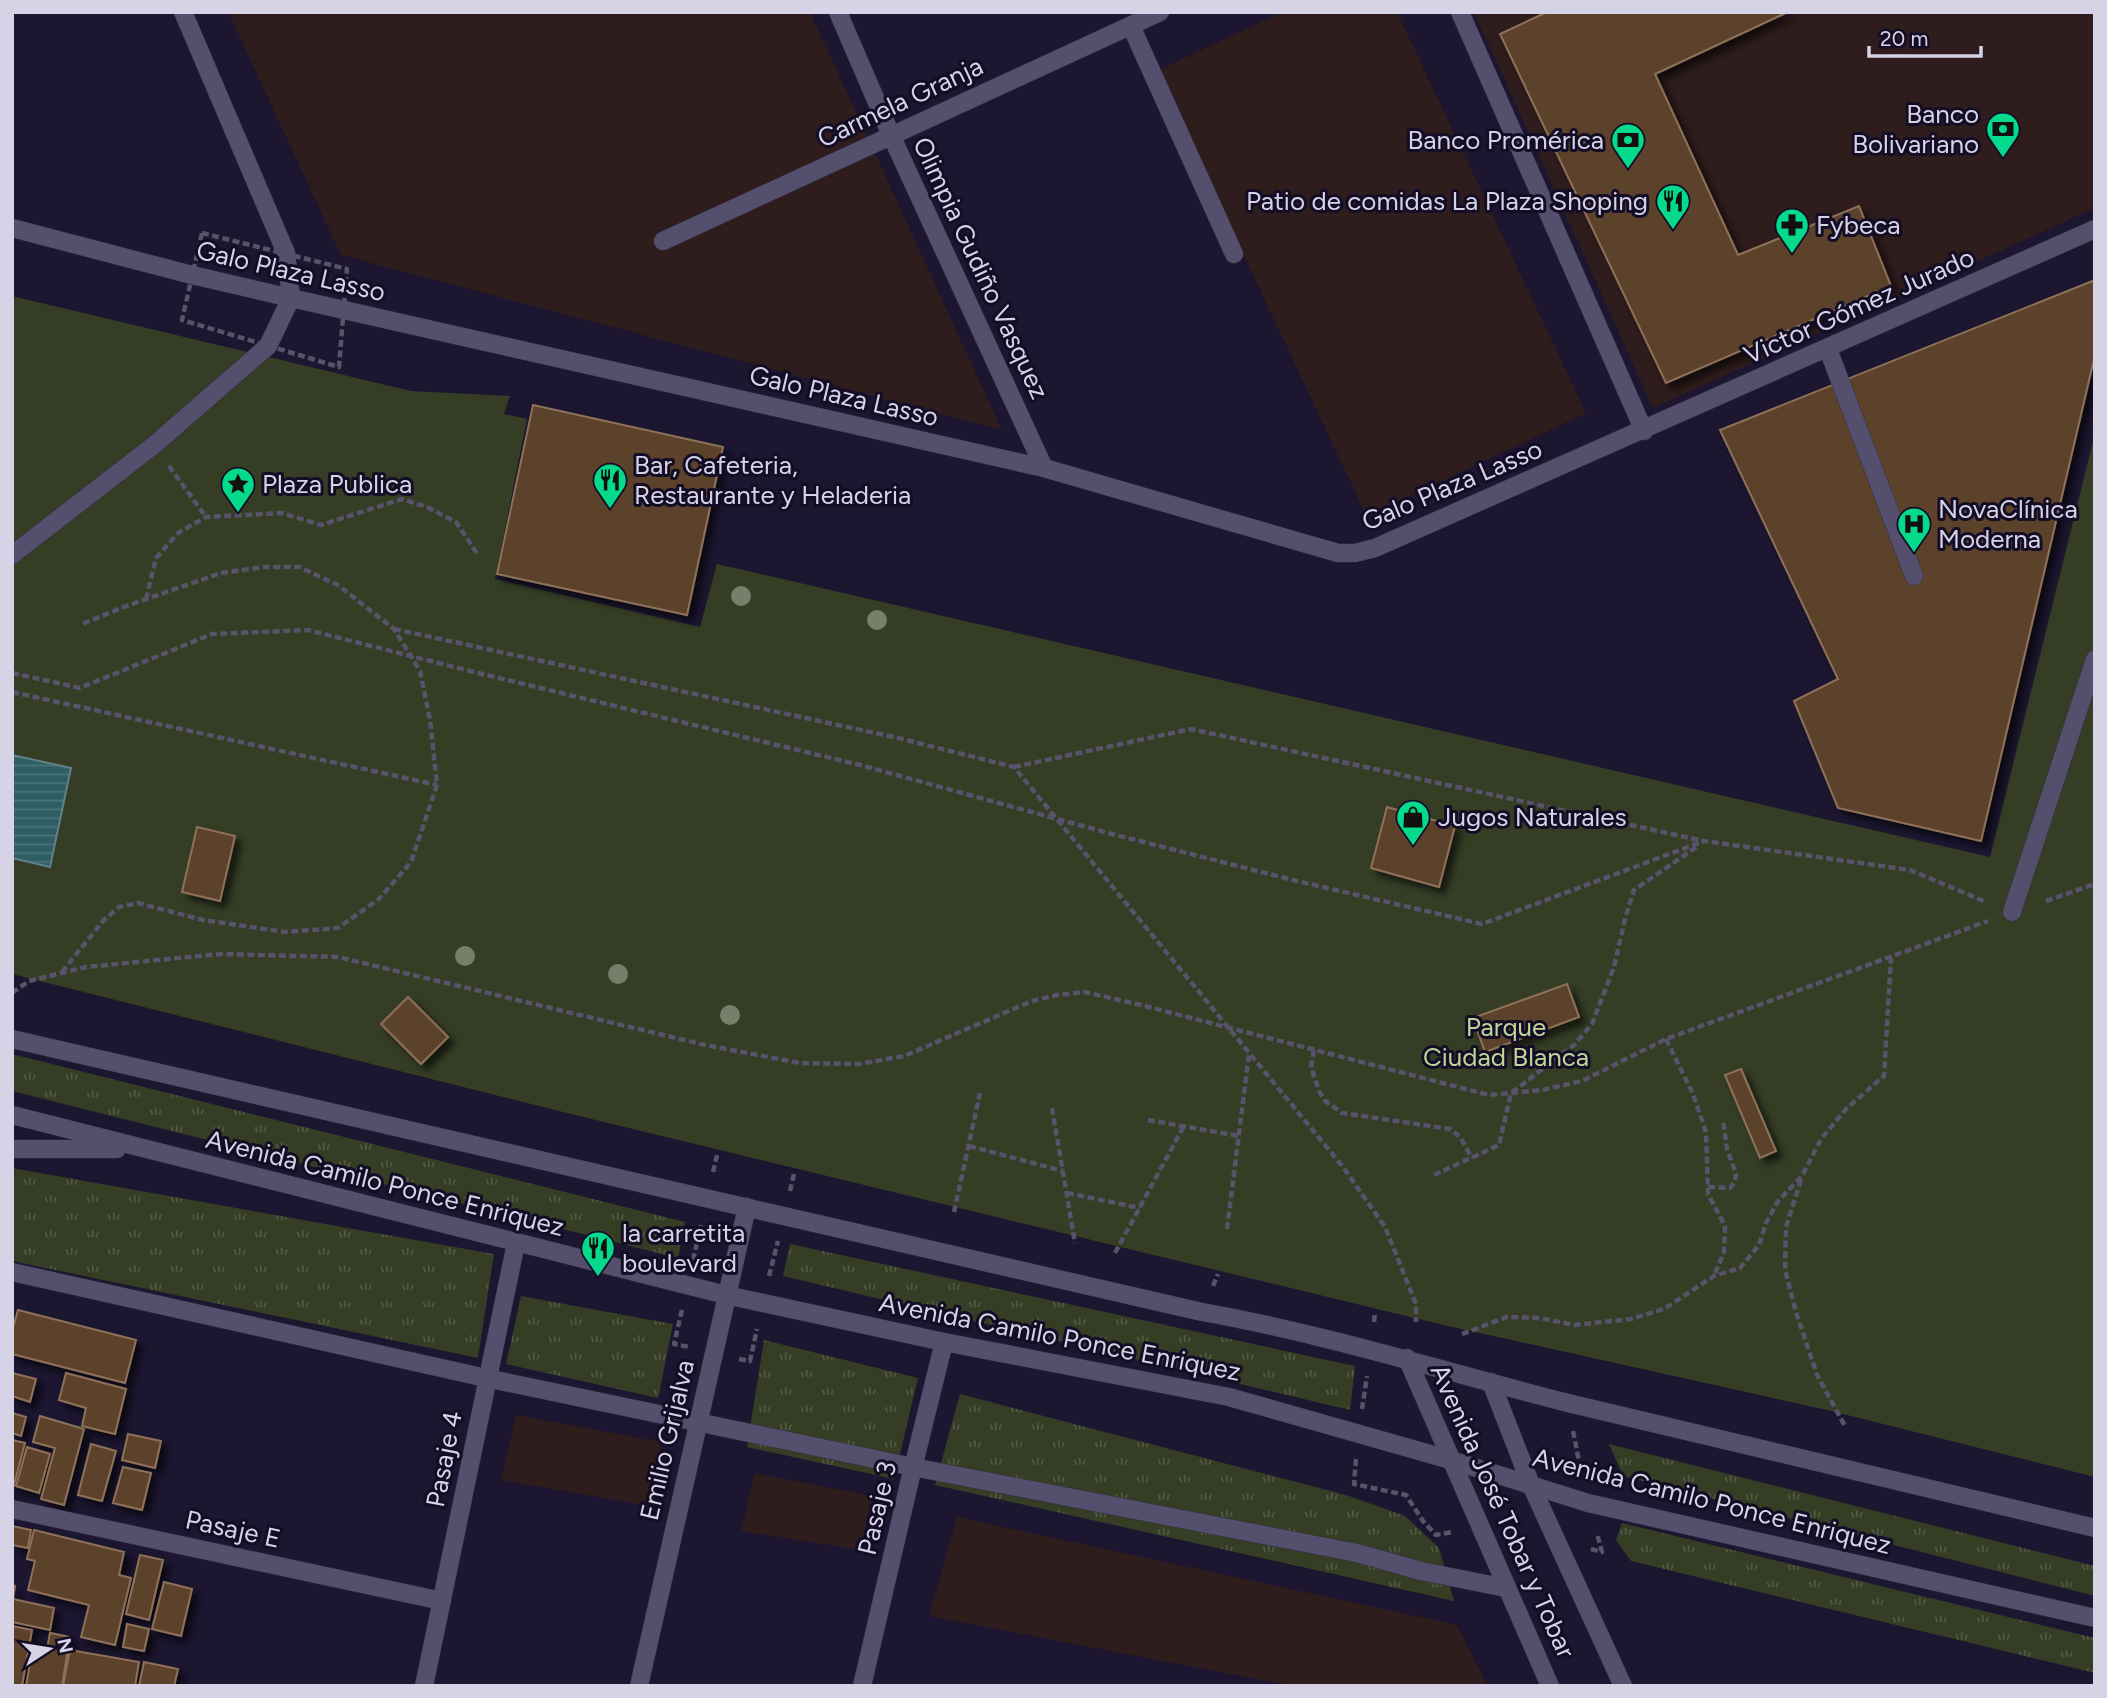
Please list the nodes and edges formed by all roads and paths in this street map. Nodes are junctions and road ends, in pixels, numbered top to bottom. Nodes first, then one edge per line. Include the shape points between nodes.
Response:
1 (183, 12) edge
2 (838, 12) edge
3 (1160, 12) edge
4 (1460, 12) edge
5 (1130, 26) junction
6 (891, 135) junction
7 (12, 228) edge
8 (2095, 229) edge
9 (663, 241) dead end
10 (1234, 254) dead end
11 (291, 298) junction
12 (1828, 349) junction
13 (1644, 431) junction
14 (154, 445) junction
15 (1044, 467) junction
16 (206, 517) junction
17 (12, 555) edge
18 (478, 555) dead end
19 (1914, 576) dead end
20 (145, 600) junction
21 (80, 625) dead end
22 (394, 629) junction
23 (410, 655) junction
24 (2095, 659) edge
25 (12, 673) edge
26 (12, 692) edge
27 (1014, 767) junction
28 (437, 785) junction
29 (1056, 819) junction
30 (1704, 841) junction
31 (2095, 884) edge
32 (2012, 912) junction
33 (1891, 958) junction
34 (61, 973) junction
35 (12, 993) edge
36 (1228, 1027) junction
37 (12, 1039) edge
38 (1666, 1039) junction
39 (1314, 1049) junction
40 (1250, 1053) junction
41 (980, 1093) dead end
42 (1511, 1093) junction
43 (1052, 1108) dead end
44 (12, 1115) edge
45 (1723, 1119) dead end
46 (1148, 1120) dead end
47 (1184, 1126) junction
48 (1239, 1136) junction
49 (968, 1146) junction
50 (12, 1149) edge
51 (141, 1149) junction
52 (717, 1156) dead end
53 (1472, 1158) junction
54 (1063, 1171) junction
55 (1434, 1175) dead end
56 (1802, 1175) junction
57 (1708, 1187) junction
58 (1067, 1193) junction
59 (707, 1198) junction
60 (747, 1207) junction
61 (1140, 1208) junction
62 (954, 1212) dead end
63 (1227, 1229) dead end
64 (516, 1243) junction
65 (1075, 1243) dead end
66 (1115, 1253) dead end
67 (12, 1272) edge
68 (1714, 1276) junction
69 (687, 1285) junction
70 (726, 1295) junction
71 (1375, 1312) dead end
72 (1416, 1322) dead end
73 (1462, 1334) dead end
74 (944, 1342) junction
75 (674, 1344) dead end
76 (1371, 1350) junction
77 (1407, 1358) junction
78 (486, 1378) junction
79 (1491, 1382) junction
80 (1567, 1402) junction
81 (698, 1422) junction
82 (1845, 1426) dead end
83 (1358, 1434) junction
84 (1451, 1460) junction
85 (913, 1467) junction
86 (1354, 1484) dead end
87 (1531, 1485) junction
88 (1588, 1503) junction
89 (12, 1509) edge
90 (2095, 1528) edge
91 (1602, 1552) dead end
92 (1506, 1588) junction
93 (443, 1601) junction
94 (2095, 1618) edge
95 (424, 1686) edge
96 (639, 1686) edge
97 (862, 1686) edge
98 (1550, 1686) edge
99 (1623, 1686) edge

1 - 11 street via 286,253
2 - 6 street, Olimpia Gudiño Vasquez
3 - 5 street, Carmela Granja
4 - 13 street
5 - 6 street, Carmela Granja
5 - 10 street
6 - 9 street, Carmela Granja
6 - 15 street, Olimpia Gudiño Vasquez
7 - 11 street, Galo Plaza Lasso
8 - 12 street, Victor Gómez Jurado
11 - 14 street via 268,346
11 - 15 street, Galo Plaza Lasso
12 - 13 street, Victor Gómez Jurado
12 - 19 street
13 - 15 street, Galo Plaza Lasso via 1355,553 1338,553
14 - 16 path
14 - 17 street
16 - 18 path via 282,513 321,525 402,499 456,522
16 - 20 path via 178,533 156,558
20 - 21 path
20 - 22 path via 221,573 299,567 338,585
22 - 23 path
22 - 27 path
23 - 25 path via 308,630 212,634 80,688
23 - 28 path via 420,671
23 - 29 path via 860,765
24 - 32 street
26 - 28 path
27 - 29 path
27 - 30 path via 1191,729
28 - 34 path via 411,862 379,900 338,928 285,932 203,920 138,903 119,907 103,921
29 - 30 path via 1482,924
29 - 36 path
30 - 32 path via 1910,870
30 - 42 path via 1634,890 1592,1024 1567,1051
31 - 32 path
32 - 33 path
33 - 38 path
33 - 56 path via 1884,1076 1847,1108 1821,1139
34 - 35 path via 29,981
34 - 36 path via 221,954 338,957 705,1045 800,1063 859,1064 904,1056 1032,1001 1085,992
36 - 39 path
36 - 40 path
37 - 59 street, Avenida Camilo Ponce Enriquez
38 - 42 path via 1582,1080
38 - 57 path via 1706,1132
39 - 42 path via 1489,1095
39 - 53 path via 1311,1067 1319,1091 1342,1113 1450,1129
40 - 48 path
40 - 72 path via 1343,1167 1385,1227 1416,1304
41 - 49 path
42 - 53 path via 1499,1146
43 - 54 path
44 - 51 street, Avenida Camilo Ponce Enriquez
45 - 57 path via 1735,1182 1730,1188
46 - 47 path
47 - 48 path
47 - 61 path
48 - 63 path
49 - 54 path
49 - 62 path
50 - 51 street
51 - 64 street, Avenida Camilo Ponce Enriquez
52 - 59 path
53 - 55 path
54 - 58 path
56 - 68 path via 1778,1201 1759,1245 1740,1268
56 - 82 path via 1786,1227 1785,1270 1817,1375
57 - 68 path via 1725,1226 1724,1252
58 - 61 path
58 - 65 path
59 - 60 street, Avenida Camilo Ponce Enriquez
59 - 69 path
60 - 70 street, Emilio Grijalva
60 - 76 street, Avenida Camilo Ponce Enriquez
61 - 66 path
64 - 69 street, Avenida Camilo Ponce Enriquez
64 - 78 street, Pasaje 4
67 - 78 street
68 - 73 path via 1664,1309 1630,1319 1574,1325 1507,1317
69 - 70 street, Avenida Camilo Ponce Enriquez
69 - 75 path
70 - 74 street, Avenida Camilo Ponce Enriquez
70 - 81 street, Emilio Grijalva
71 - 76 path
74 - 83 street, Avenida Camilo Ponce Enriquez via 1229,1397
74 - 85 street, Pasaje 3
76 - 77 street, Avenida Camilo Ponce Enriquez
76 - 83 path
77 - 79 street, Avenida Camilo Ponce Enriquez
77 - 84 street, Avenida José Tobar y Tobar
78 - 81 street
78 - 93 street, Pasaje 4
79 - 80 street, Avenida Camilo Ponce Enriquez
79 - 87 street, Avenida José Tobar y Tobar
80 - 88 path
80 - 90 street, Avenida Camilo Ponce Enriquez
81 - 85 street
81 - 96 street, Emilio Grijalva
83 - 84 street, Avenida Camilo Ponce Enriquez
83 - 86 path
84 - 87 street, Avenida Camilo Ponce Enriquez
84 - 92 street, Avenida José Tobar y Tobar
85 - 92 street via 1357,1553
85 - 97 street, Pasaje 3
87 - 88 street, Avenida Camilo Ponce Enriquez
87 - 99 street, Avenida José Tobar y Tobar
88 - 91 path
88 - 94 street, Avenida Camilo Ponce Enriquez
89 - 93 street, Pasaje E
92 - 98 street, Avenida José Tobar y Tobar
93 - 95 street, Pasaje 4

